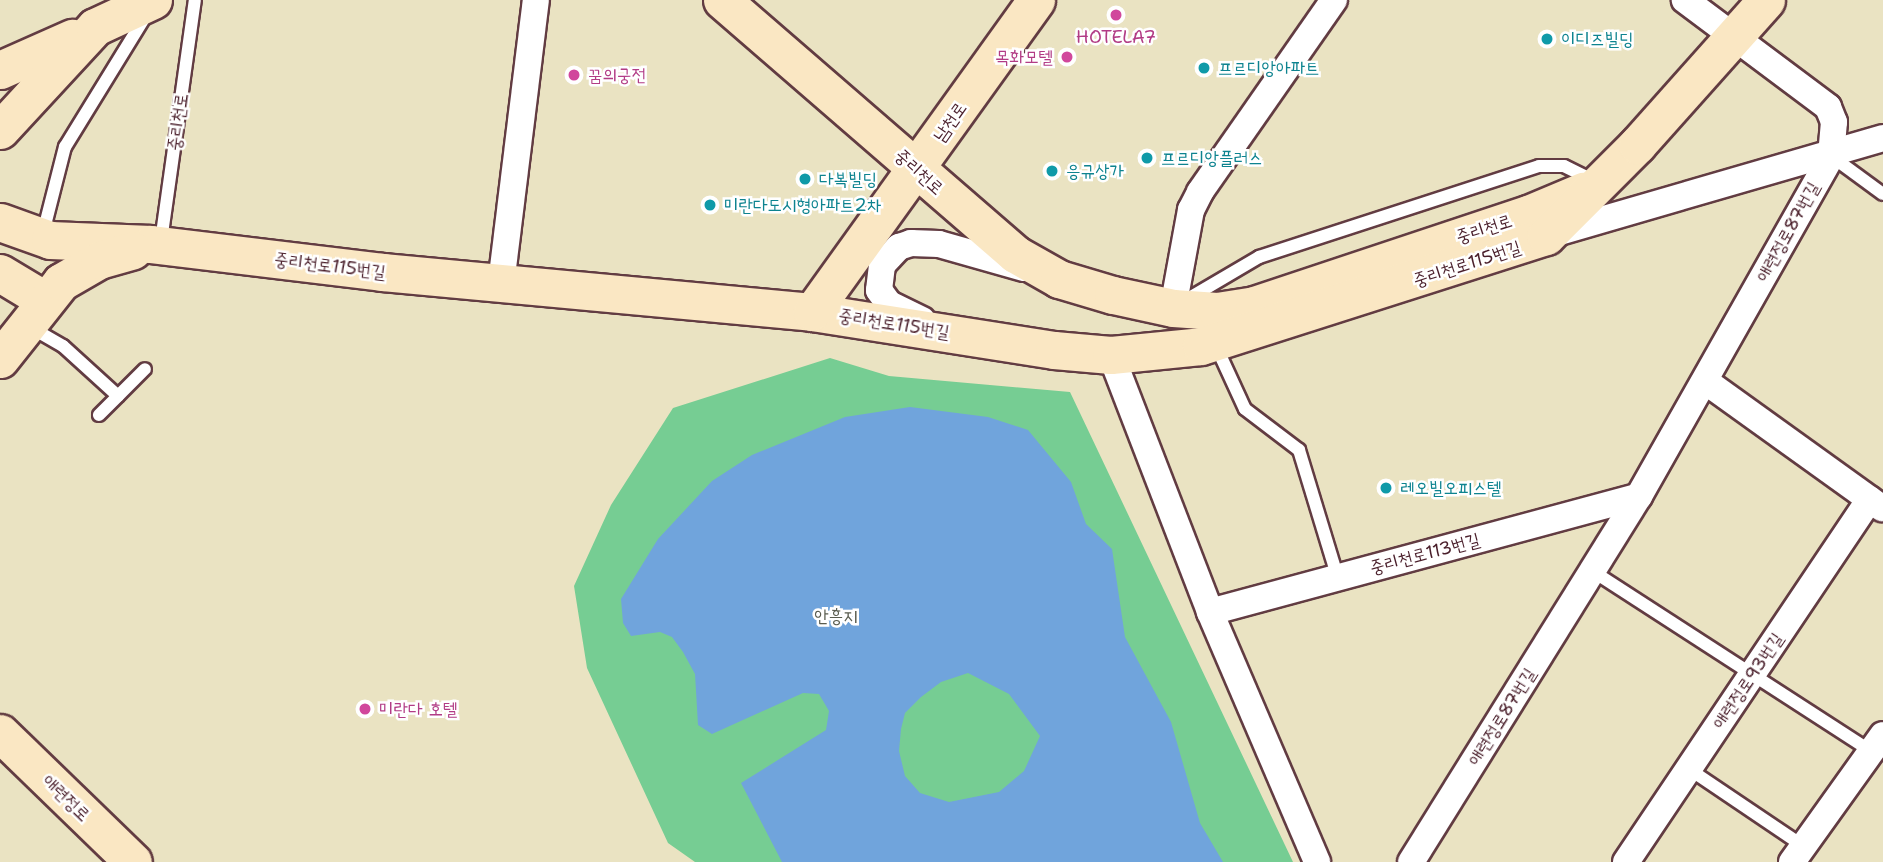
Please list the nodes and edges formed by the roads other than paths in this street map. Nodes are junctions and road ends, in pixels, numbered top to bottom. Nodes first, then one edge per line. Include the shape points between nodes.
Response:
1 (155, 0) edge
2 (195, 0) edge
3 (536, 0) edge
4 (1036, 0) edge
5 (1335, 0) edge
6 (1685, 0) edge
7 (1766, 0) edge
8 (728, 2) edge
9 (95, 27) junction
10 (1734, 35) junction
11 (0, 70) edge
12 (5, 124) edge
13 (1883, 138) edge
14 (0, 154) edge
15 (1830, 156) junction
16 (916, 170) junction
17 (1600, 183) junction
18 (1883, 194) edge
19 (0, 222) edge
20 (1546, 236) junction
21 (42, 238) junction
22 (156, 244) junction
23 (0, 273) edge
24 (1059, 279) junction
25 (501, 284) junction
26 (33, 305) edge
27 (1173, 307) junction
28 (812, 312) junction
29 (955, 333) junction
30 (1214, 343) junction
31 (1111, 355) junction
32 (0, 359) edge
33 (145, 369) dead end
34 (1704, 381) junction
35 (118, 396) junction
36 (99, 415) dead end
37 (1639, 496) junction
38 (1877, 504) edge
39 (1594, 572) junction
40 (1338, 578) junction
41 (1210, 612) junction
42 (1753, 674) junction
43 (1877, 743) edge
44 (4, 745) edge
45 (1689, 769) junction
46 (1797, 854) edge
47 (133, 862) edge
48 (1317, 862) edge
49 (1411, 862) edge
50 (1626, 862) edge

1 - 9 street
1 - 21 lane via 65,147
2 - 22 lane, 중리천로
3 - 25 street
4 - 16 street, 남천로
5 - 27 street via 1200,192 1191,210
6 - 10 street
7 - 10 street, 중리천로
8 - 16 street, 중리천로
9 - 11 street
9 - 12 street
10 - 15 street via 1828,107 1834,122
10 - 17 street, 중리천로
12 - 14 street
13 - 15 street
15 - 18 lane
15 - 20 street
15 - 34 street, 애련정로87번길
16 - 24 street, 중리천로 via 1015,254
16 - 28 street, 남천로
17 - 20 street, 중리천로115번길
17 - 27 street, 중리천로 via 1528,214 1254,305 1217,311
19 - 21 street
20 - 30 street, 중리천로115번길
21 - 22 street, 중리천로115번길
21 - 26 street via 66,264
22 - 25 street, 중리천로115번길
22 - 26 street via 99,260
23 - 26 street
24 - 27 street, 중리천로
24 - 29 street via 947,245 899,247 882,265 878,278 881,295 895,308
25 - 28 street, 중리천로115번길
26 - 32 street
26 - 35 lane via 63,346
28 - 29 street, 중리천로115번길
29 - 31 street, 중리천로115번길 via 1036,348
30 - 31 street, 중리천로115번길
30 - 40 lane via 1245,409 1299,450
31 - 41 street
33 - 35 lane
34 - 37 street, 애련정로87번길
34 - 38 street
35 - 36 lane
37 - 39 street, 애련정로87번길
37 - 40 street, 중리천로113번길
38 - 42 street, 애련정로93번길
39 - 42 lane
39 - 49 street, 애련정로87번길
40 - 41 street, 중리천로113번길
41 - 48 street
42 - 43 lane
42 - 45 street, 애련정로93번길
43 - 46 street
44 - 47 street, 애련정로
45 - 46 lane
45 - 50 street, 애련정로93번길

